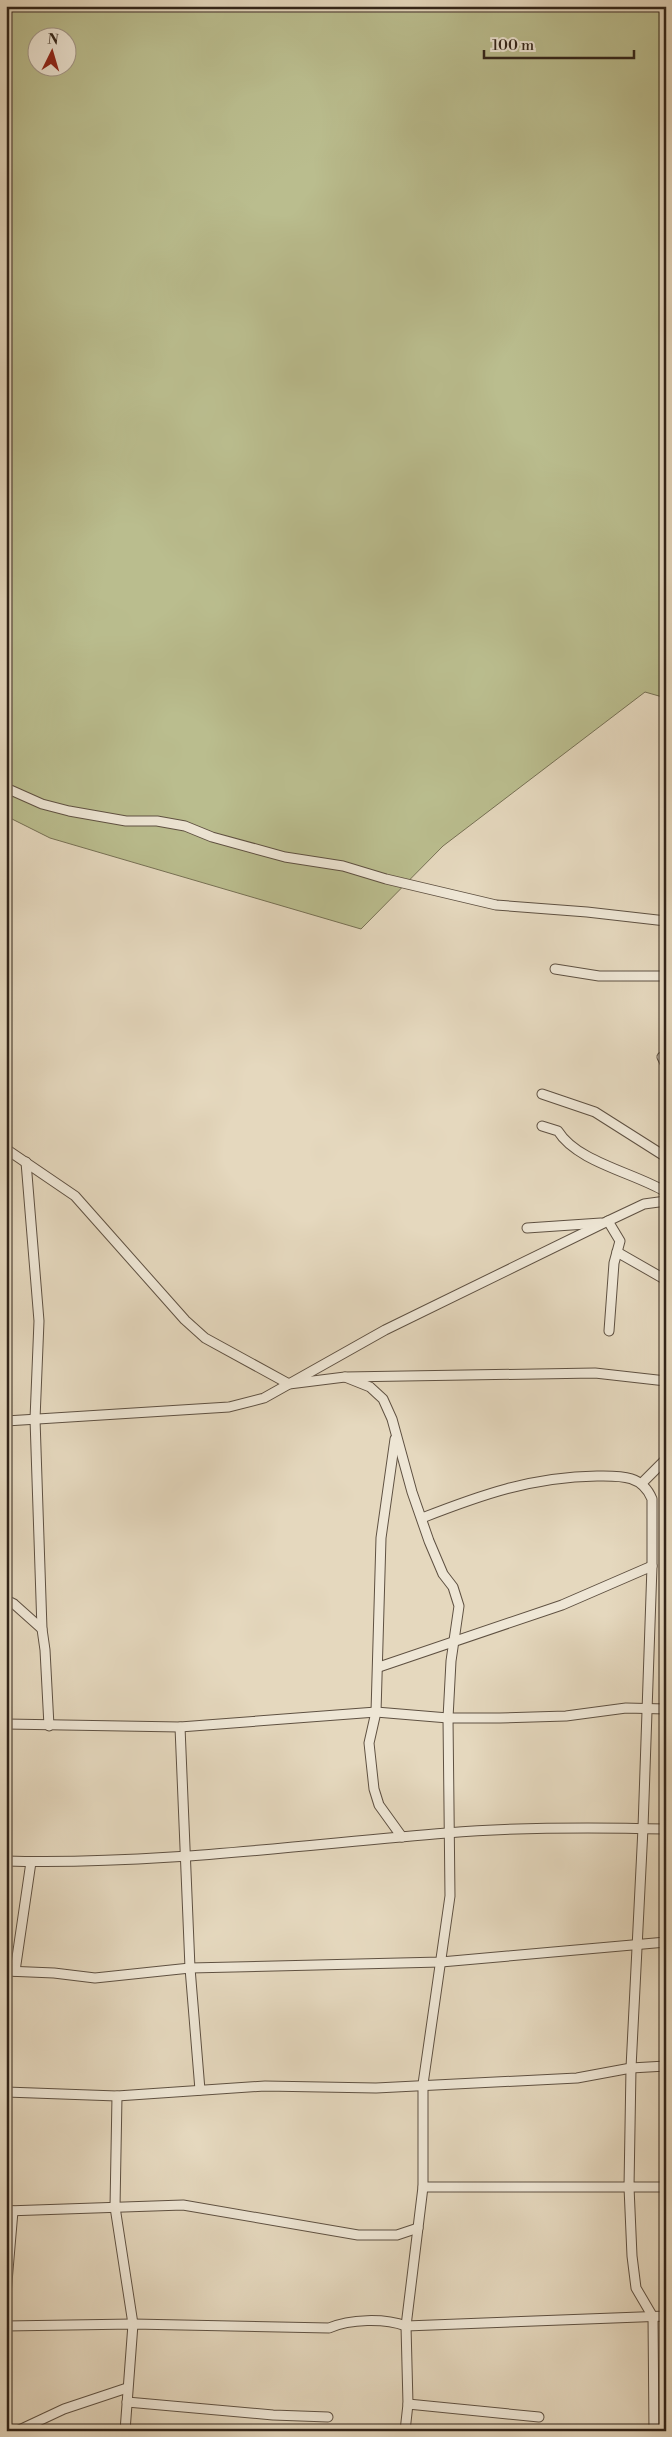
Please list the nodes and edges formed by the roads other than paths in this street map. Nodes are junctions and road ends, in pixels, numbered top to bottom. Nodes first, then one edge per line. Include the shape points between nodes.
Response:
1 (6, 788) edge
2 (666, 921) edge
3 (555, 969) dead end
4 (666, 976) edge
5 (542, 1094) dead end
6 (542, 1126) dead end
7 (6, 1149) edge
8 (666, 1157) edge
9 (26, 1162) junction
10 (666, 1192) edge
11 (666, 1201) edge
12 (607, 1222) junction
13 (527, 1228) dead end
14 (617, 1252) junction
15 (666, 1280) edge
16 (609, 1331) dead end
17 (345, 1377) junction
18 (666, 1381) edge
19 (289, 1384) junction
20 (35, 1419) junction
21 (6, 1421) edge
22 (396, 1436) junction
23 (665, 1458) edge
24 (642, 1483) junction
25 (422, 1518) junction
26 (652, 1566) junction
27 (6, 1600) edge
28 (42, 1629) junction
29 (454, 1641) junction
30 (379, 1667) junction
31 (647, 1708) junction
32 (666, 1709) edge
33 (376, 1712) junction
34 (448, 1718) junction
35 (6, 1724) edge
36 (49, 1726) junction
37 (180, 1727) junction
38 (643, 1828) junction
39 (666, 1829) edge
40 (448, 1833) junction
41 (402, 1837) junction
42 (185, 1856) junction
43 (6, 1861) edge
44 (31, 1862) junction
45 (666, 1942) edge
46 (637, 1944) junction
47 (441, 1962) junction
48 (190, 1968) junction
49 (11, 1971) edge
50 (666, 2066) edge
51 (631, 2068) junction
52 (423, 2084) junction
53 (200, 2090) junction
54 (6, 2092) edge
55 (117, 2096) junction
56 (423, 2187) junction
57 (629, 2187) junction
58 (666, 2187) edge
59 (115, 2207) junction
60 (9, 2211) edge
61 (418, 2228) junction
62 (6, 2294) edge
63 (666, 2316) edge
64 (653, 2317) junction
65 (133, 2324) junction
66 (6, 2326) edge
67 (406, 2326) junction
68 (127, 2388) junction
69 (127, 2402) junction
70 (408, 2404) junction
71 (328, 2417) dead end
72 (539, 2417) dead end
73 (17, 2431) edge
74 (125, 2431) edge
75 (405, 2431) edge
76 (654, 2431) edge

1 - 2 street via 42,804 69,811 126,821 157,821 185,826 212,837 285,857 343,866 496,905
3 - 4 street via 599,976
5 - 8 street via 596,1112
6 - 10 street via 558,1131 564,1140 592,1158
7 - 9 street
9 - 19 street via 75,1196 185,1320 206,1338
9 - 20 street via 39,1320
11 - 12 street via 644,1204
12 - 13 street
12 - 14 street via 620,1241
12 - 19 street via 384,1330
14 - 15 street
14 - 16 street
17 - 18 street via 595,1373
17 - 19 street
17 - 22 street via 360,1381 383,1399
19 - 20 street via 264,1398 229,1407
20 - 21 street
20 - 28 street
22 - 25 street
22 - 30 street via 381,1538
23 - 24 street
24 - 25 street via 623,1476 538,1480 480,1496
24 - 26 street via 652,1499
25 - 29 street via 459,1606
26 - 29 street via 562,1605
26 - 31 street
27 - 28 street
28 - 36 street
29 - 30 street
29 - 34 street
30 - 33 street
31 - 32 street
31 - 34 street via 566,1716
31 - 38 street
33 - 34 street
33 - 37 street
33 - 41 street via 369,1743 374,1789 379,1805
34 - 40 street
35 - 36 street
36 - 37 street
37 - 42 street
38 - 39 street
38 - 40 street
38 - 46 street
40 - 41 street
40 - 47 street via 450,1896
41 - 42 street
42 - 44 street
42 - 48 street
43 - 44 street
44 - 49 street
45 - 46 street
46 - 47 street
46 - 51 street
47 - 48 street
47 - 52 street
48 - 49 street via 94,1978
48 - 53 street
50 - 51 street
51 - 52 street via 577,2078
51 - 57 street
52 - 53 street via 376,2088 292,2085
52 - 56 street
53 - 55 street
54 - 55 street
55 - 59 street
56 - 57 street
56 - 61 street
57 - 58 street
57 - 64 street via 636,2288
59 - 60 street
59 - 61 street via 183,2204 358,2234 397,2235
59 - 65 street
60 - 62 street
61 - 67 street
63 - 64 street
64 - 67 street
64 - 76 street
65 - 66 street
65 - 67 street via 328,2328 340,2323 392,2321
65 - 68 street
67 - 70 street
68 - 69 street
68 - 73 street via 64,2409
69 - 71 street
69 - 74 street
70 - 72 street
70 - 75 street

